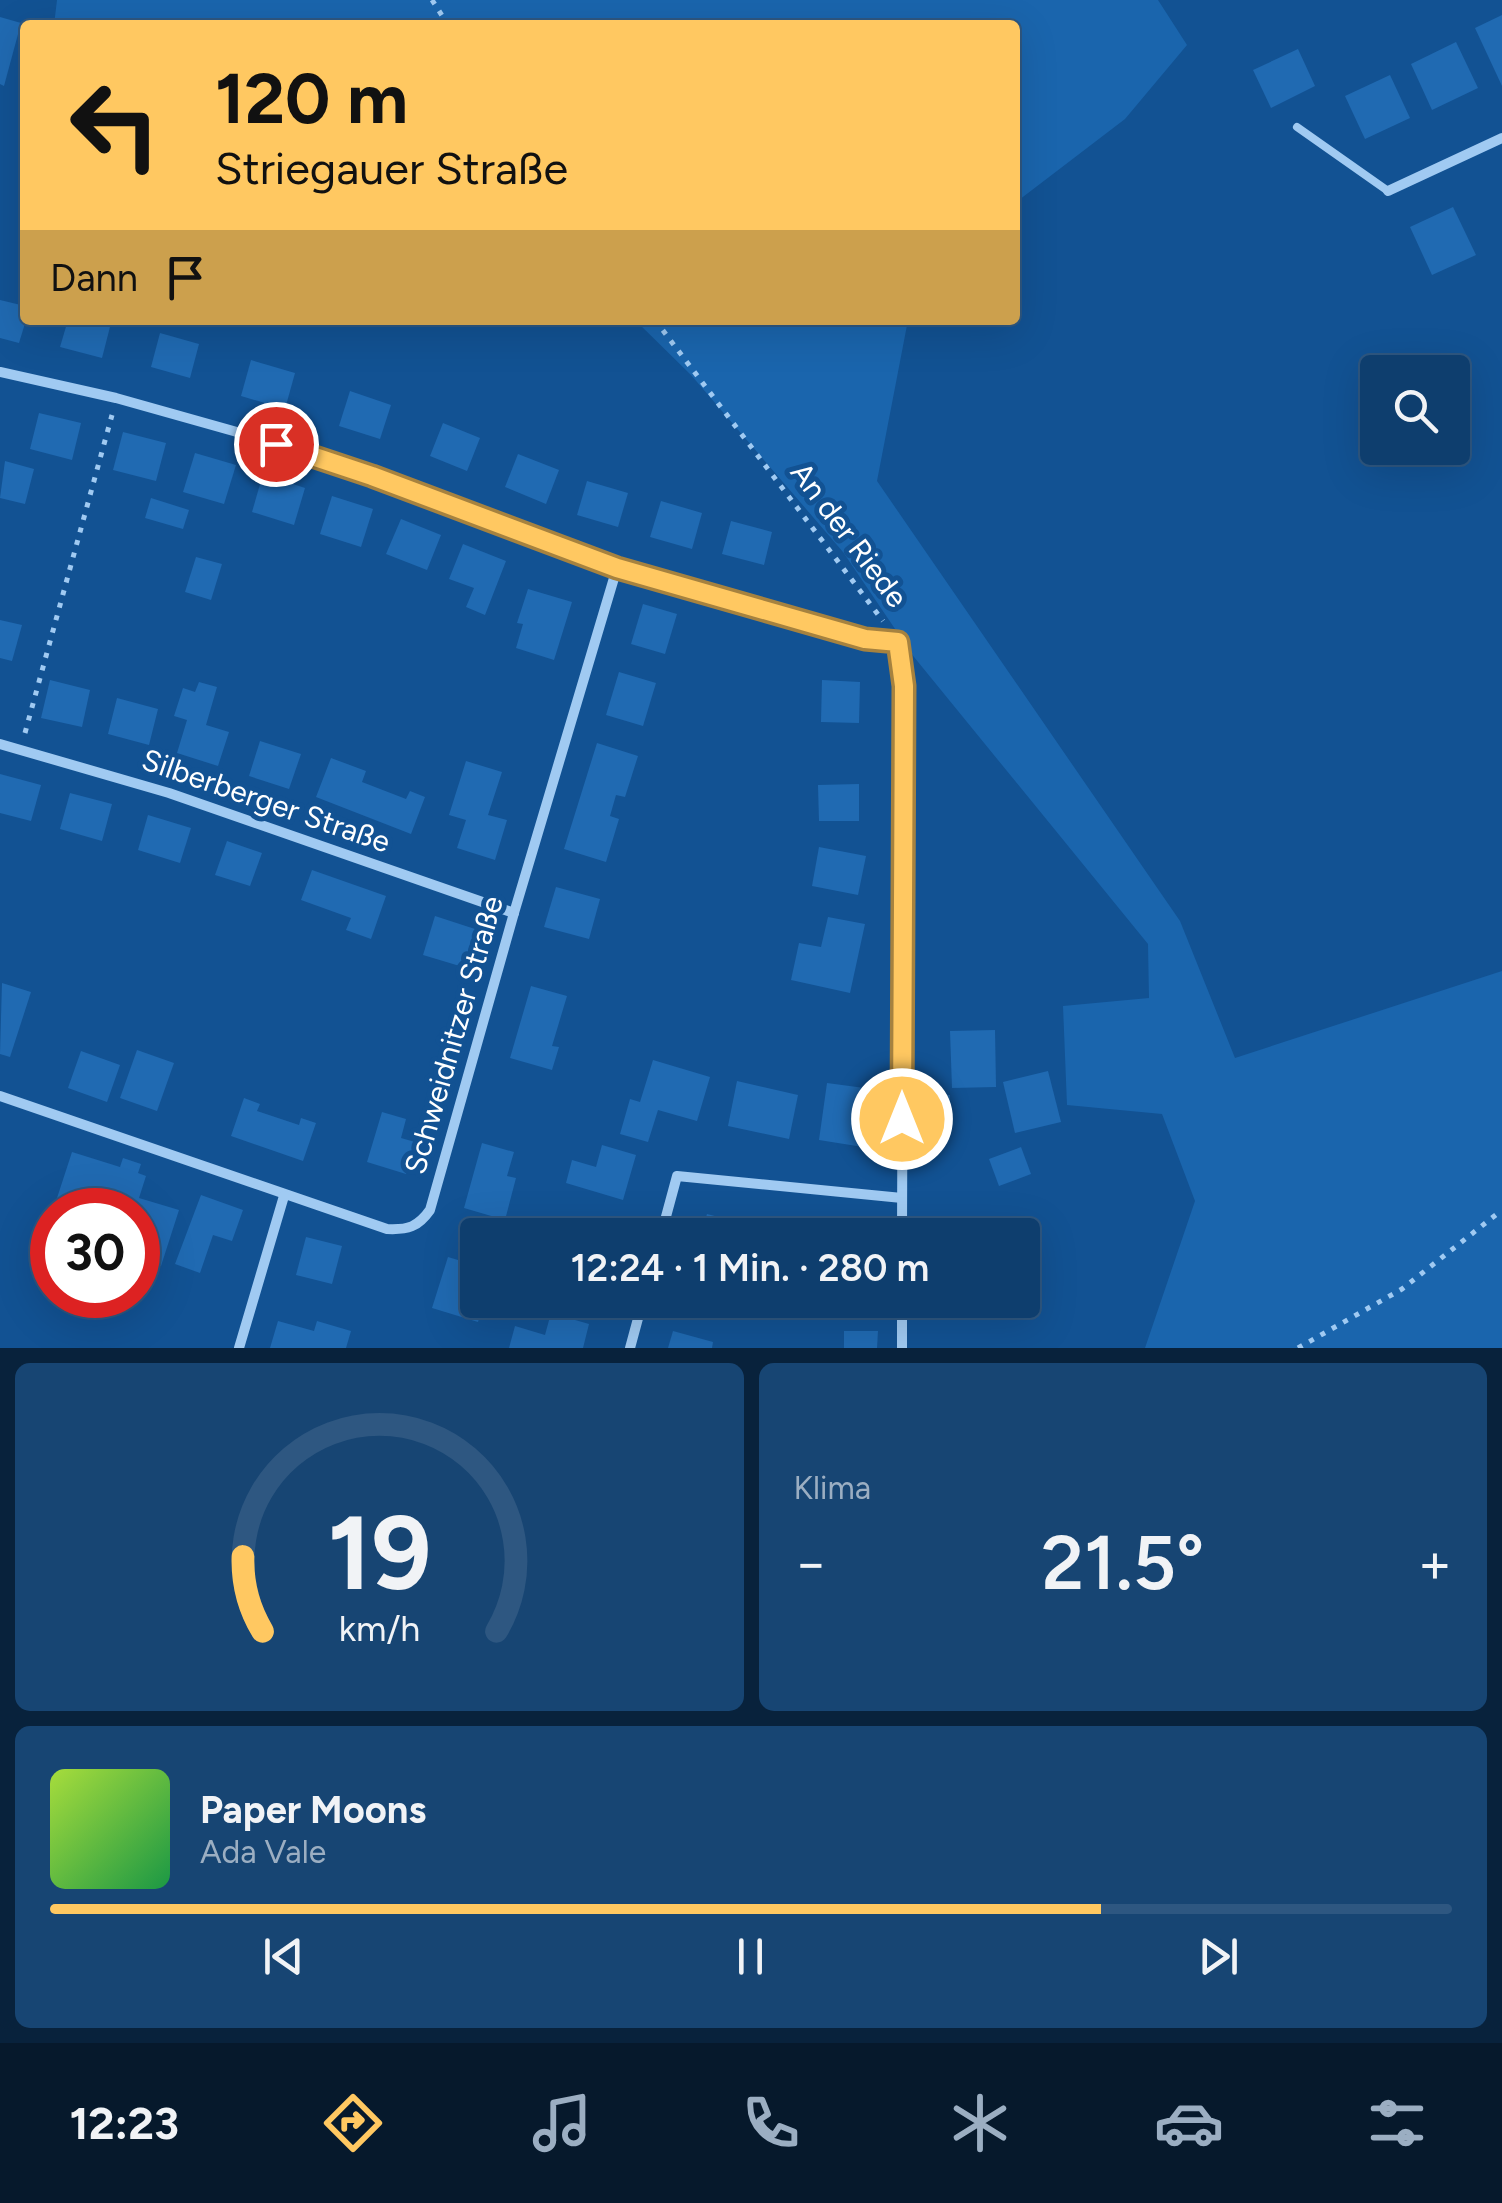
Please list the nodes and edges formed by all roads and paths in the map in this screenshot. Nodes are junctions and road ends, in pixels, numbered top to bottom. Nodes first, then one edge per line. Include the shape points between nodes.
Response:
1 (1297, 127) dead end
2 (1502, 138) edge
3 (1388, 191) joint
4 (660, 325) edge
5 (0, 372) edge
6 (116, 398) junction
7 (617, 568) junction
8 (898, 642) junction
9 (0, 744) edge
10 (20, 748) junction
11 (514, 912) junction
12 (0, 1096) edge
13 (284, 1196) junction
14 (902, 1198) junction
15 (1502, 1210) edge
16 (665, 1218) edge
17 (902, 1218) edge
18 (638, 1318) edge
19 (902, 1318) edge
20 (239, 1348) edge
21 (630, 1348) edge
22 (902, 1348) edge
23 (1298, 1348) edge

1 - 3 lane
2 - 3 street
4 - 8 path, An der Riede
5 - 6 street
6 - 7 street via 372,476
6 - 10 path
7 - 8 street via 865,639
7 - 11 street, Schweidnitzer Straße
8 - 14 street, An der Riede via 904,686
9 - 10 street, Silberberger Straße
10 - 11 street, Silberberger Straße
11 - 13 street, Schweidnitzer Straße via 423,1220 388,1229
12 - 13 street
13 - 20 street
14 - 16 street via 676,1176
14 - 17 street, An der Riede
15 - 23 path via 1402,1289
18 - 21 street
19 - 22 street

